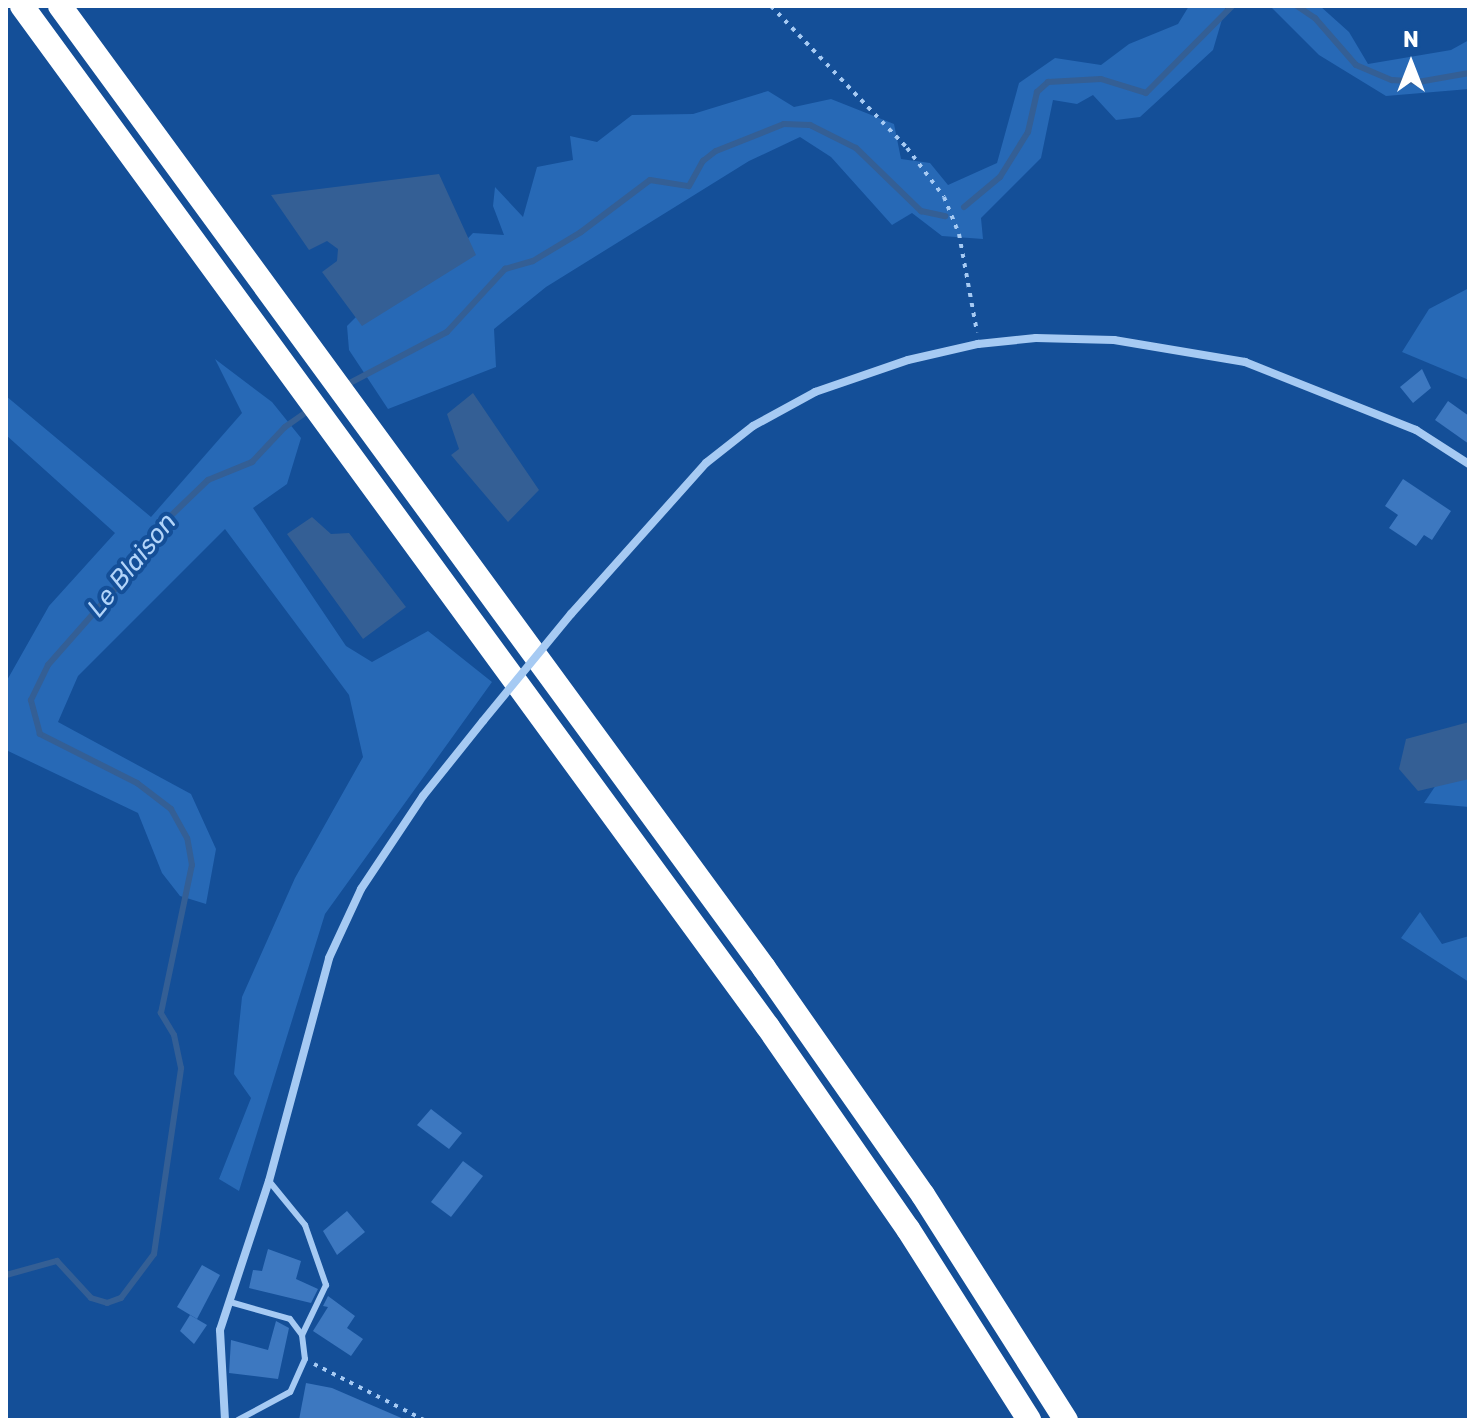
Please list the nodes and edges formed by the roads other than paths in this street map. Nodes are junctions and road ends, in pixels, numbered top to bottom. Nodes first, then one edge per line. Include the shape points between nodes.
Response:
1 (22, 6) edge
2 (60, 6) edge
3 (1469, 464) edge
4 (269, 1181) junction
5 (230, 1302) junction
6 (302, 1335) junction
7 (225, 1420) edge
8 (238, 1420) edge
9 (1029, 1420) edge
10 (1066, 1420) edge

1 - 9 highway via 802,1075
2 - 10 highway via 842,1079
3 - 4 street, bridge via 1402,423 1245,362 1114,340 1036,338 908,360 815,392 753,426 706,463 571,614 414,810 361,889 335,944
4 - 5 street
4 - 6 lane via 305,1225 326,1285
5 - 6 lane via 290,1319
5 - 7 street via 220,1330
6 - 8 lane via 305,1359 290,1392

